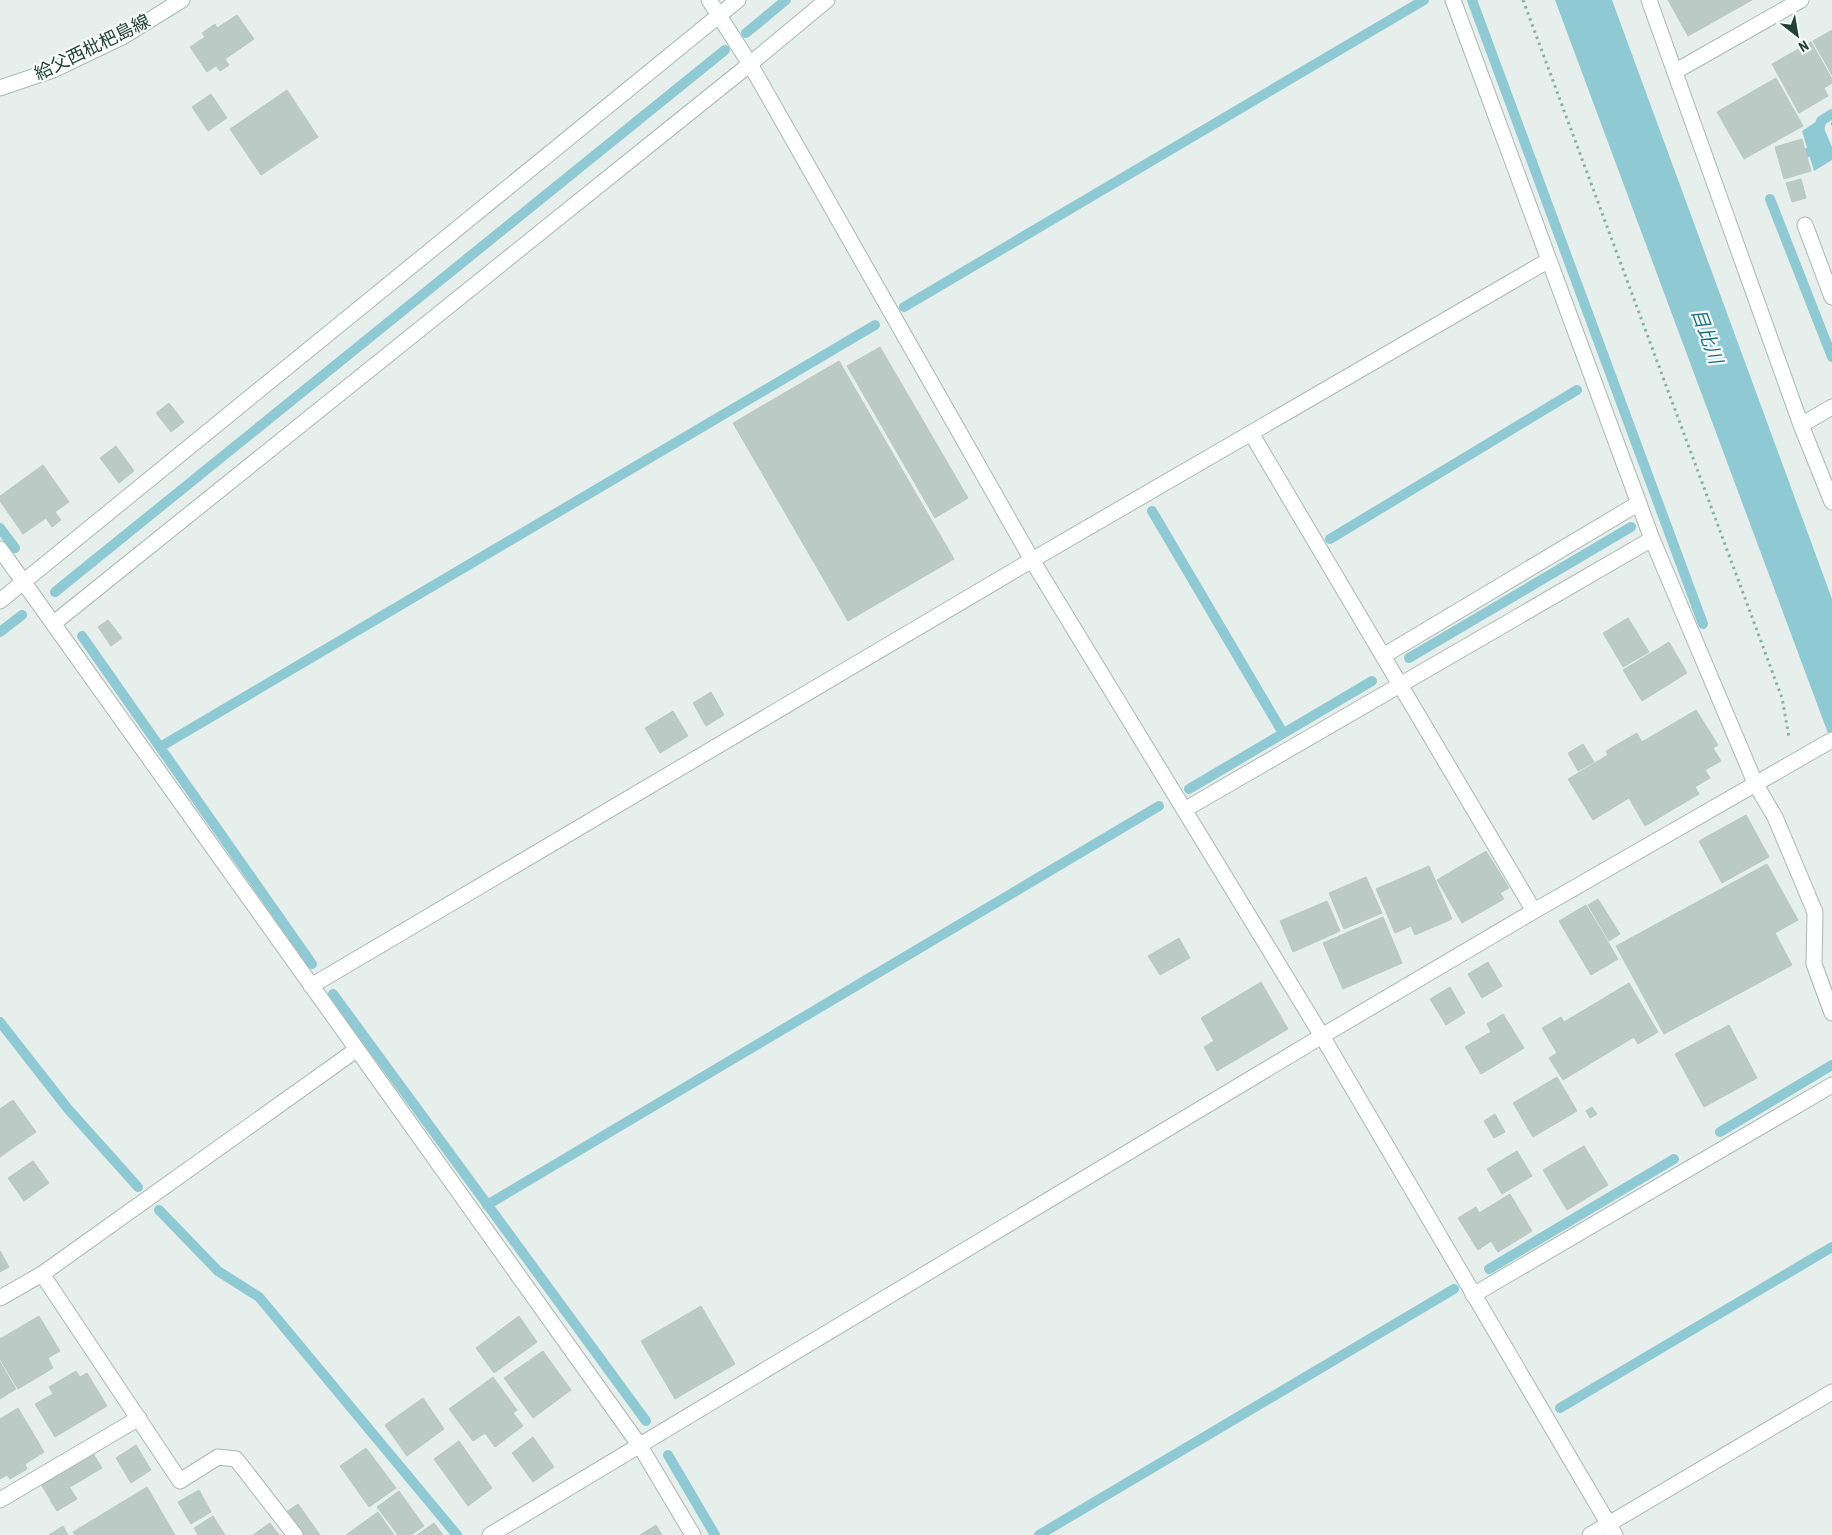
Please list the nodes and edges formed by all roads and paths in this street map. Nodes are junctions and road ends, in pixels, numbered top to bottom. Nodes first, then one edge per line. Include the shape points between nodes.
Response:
1 (182, 0) edge
2 (709, 0) edge
3 (738, 0) edge
4 (827, 0) edge
5 (1453, 0) edge
6 (1522, 0) edge
7 (1649, 0) edge
8 (1801, 0) edge
9 (720, 15) junction
10 (750, 64) junction
11 (1676, 71) junction
12 (0, 88) edge
13 (1805, 225) dead end
14 (1549, 260) junction
15 (1832, 297) edge
16 (1832, 407) edge
17 (1801, 425) junction
18 (1251, 433) junction
19 (1832, 502) edge
20 (1639, 503) junction
21 (1652, 539) junction
22 (0, 549) edge
23 (1032, 560) junction
24 (24, 582) junction
25 (0, 601) edge
26 (54, 623) junction
27 (1383, 656) junction
28 (1400, 685) junction
29 (1832, 740) edge
30 (1800, 759) junction
31 (1756, 785) junction
32 (1184, 810) junction
33 (1534, 911) junction
34 (311, 986) junction
35 (1832, 1013) edge
36 (1322, 1036) junction
37 (356, 1050) junction
38 (1832, 1085) edge
39 (42, 1274) junction
40 (1474, 1294) junction
41 (0, 1298) edge
42 (1832, 1392) edge
43 (138, 1418) junction
44 (640, 1446) junction
45 (0, 1500) edge
46 (1612, 1530) edge
47 (295, 1535) edge
48 (490, 1535) edge
49 (693, 1535) edge
50 (1590, 1535) edge

1 - 12 street, 給父西枇杷島線 via 124,36 53,70
2 - 9 street
3 - 9 street
4 - 10 street
5 - 14 street
6 - 30 path via 1782,698
7 - 11 street
8 - 11 street
9 - 10 street
9 - 24 street
10 - 23 street
10 - 26 street
11 - 17 street
13 - 15 street
14 - 18 street
14 - 20 street
16 - 17 street
17 - 19 street
18 - 23 street
18 - 27 street
20 - 21 street
20 - 27 street
21 - 28 street
21 - 31 street
22 - 24 street
23 - 32 street
23 - 34 street
24 - 25 street
24 - 26 street
26 - 34 street
27 - 28 street
28 - 32 street
28 - 33 street
29 - 30 street
30 - 31 street
31 - 33 street
31 - 35 street via 1775,817 1815,912 1814,964
32 - 36 street
33 - 36 street
34 - 37 street
36 - 40 street
36 - 44 street
37 - 39 street
37 - 44 street
38 - 40 street
39 - 41 street
39 - 43 street
40 - 46 street
42 - 46 street
43 - 45 street
43 - 47 street via 180,1481 218,1457 236,1459
44 - 48 street
44 - 49 street
46 - 50 street

